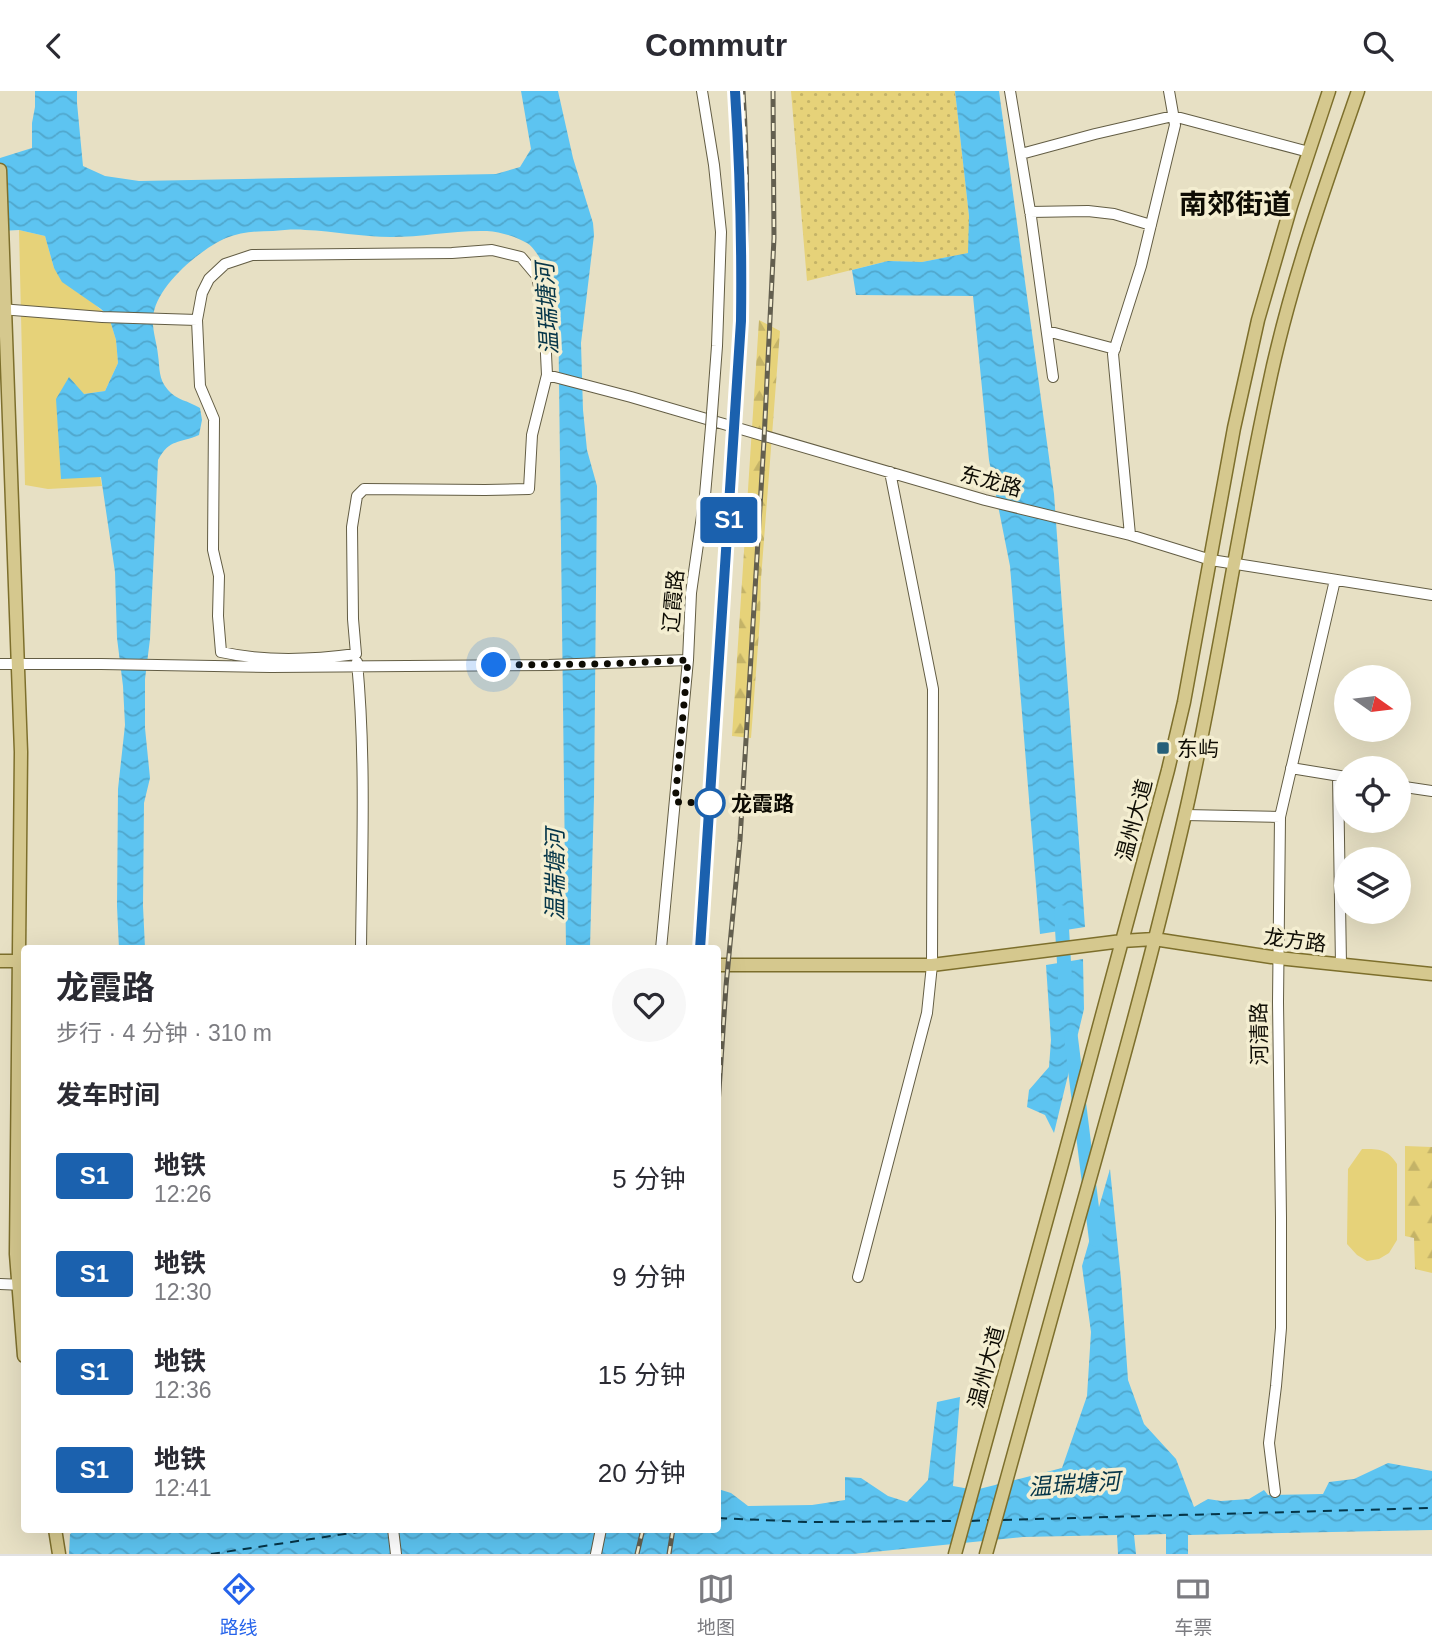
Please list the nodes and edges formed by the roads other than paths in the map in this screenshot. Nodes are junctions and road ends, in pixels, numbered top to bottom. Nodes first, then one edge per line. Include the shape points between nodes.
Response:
1 (702, 91) edge
2 (1010, 91) edge
3 (1169, 91) edge
4 (1329, 91) edge
5 (1358, 91) edge
6 (1173, 116) junction
7 (1309, 152) junction
8 (1021, 154) junction
9 (0, 170) edge
10 (1030, 212) junction
11 (1151, 225) junction
12 (3, 309) edge
13 (197, 320) junction
14 (1047, 331) junction
15 (1115, 349) junction
16 (549, 376) junction
17 (1053, 377) dead end
18 (890, 473) junction
19 (1130, 535) junction
20 (1211, 560) junction
21 (1234, 563) junction
22 (1335, 580) junction
23 (1432, 595) edge
24 (356, 654) junction
25 (688, 660) junction
26 (0, 664) edge
27 (19, 665) junction
28 (357, 666) junction
29 (1291, 768) junction
30 (1334, 775) edge
31 (1411, 788) edge
32 (1432, 791) edge
33 (1185, 815) junction
34 (1280, 817) junction
35 (1342, 833) edge
36 (1154, 939) junction
37 (1122, 941) junction
38 (22, 945) edge
39 (361, 945) edge
40 (662, 945) edge
41 (1278, 958) junction
42 (0, 961) edge
43 (21, 961) edge
44 (721, 965) edge
45 (932, 965) junction
46 (1341, 965) junction
47 (1432, 974) edge
48 (21, 1010) edge
49 (858, 1277) dead end
50 (0, 1284) edge
51 (21, 1285) edge
52 (1275, 1492) dead end
53 (56, 1533) edge
54 (393, 1533) edge
55 (600, 1533) edge
56 (59, 1554) edge
57 (396, 1554) edge
58 (596, 1554) edge
59 (955, 1554) edge
60 (986, 1554) edge

1 - 25 street, 辽霞路, bridge via 721,232 712,413
2 - 8 street
3 - 6 street
4 - 7 main road, 温州大道
5 - 21 main road via 1310,229 1287,313
6 - 7 street
6 - 8 street
6 - 11 street via 1175,125
7 - 20 main road, 温州大道 via 1258,320
8 - 10 street
9 - 12 main road
10 - 11 street via 1088,211
10 - 14 street
11 - 15 street
12 - 13 street
12 - 27 main road
13 - 16 street via 209,279 225,264 252,255 492,250 521,257 537,276
13 - 24 street via 200,386 214,419 213,550 219,576 221,652 322,659
14 - 15 street
14 - 17 street
15 - 19 street
16 - 18 street, 东龙路
16 - 24 street via 531,435 529,489 364,489 357,496 352,527
18 - 19 street, 东龙路
18 - 45 street via 933,689
19 - 20 street, 东龙路
20 - 21 street, 东龙路
20 - 37 main road, 温州大道 via 1177,729
21 - 22 street, 东龙路
21 - 33 main road
22 - 23 street, 东龙路
22 - 29 street, 河清路
24 - 28 street
25 - 28 street
25 - 40 street, 辽霞路
26 - 27 street
27 - 28 street
27 - 38 main road
28 - 39 street
29 - 30 street
29 - 34 street, 河清路
31 - 32 street
33 - 34 street
33 - 36 main road
34 - 41 street, 河清路
35 - 46 street
36 - 37 main road
36 - 41 main road, 龙方路
36 - 60 main road
37 - 45 main road
37 - 59 main road, 温州大道
41 - 46 main road, 龙方路
41 - 52 street, 河清路 via 1281,1328 1269,1443
42 - 43 main road
44 - 45 main road
45 - 49 street via 926,1013
46 - 47 main road, 龙方路
48 - 51 main road via 16,1254
50 - 51 street
53 - 56 main road
54 - 57 street
55 - 58 street

